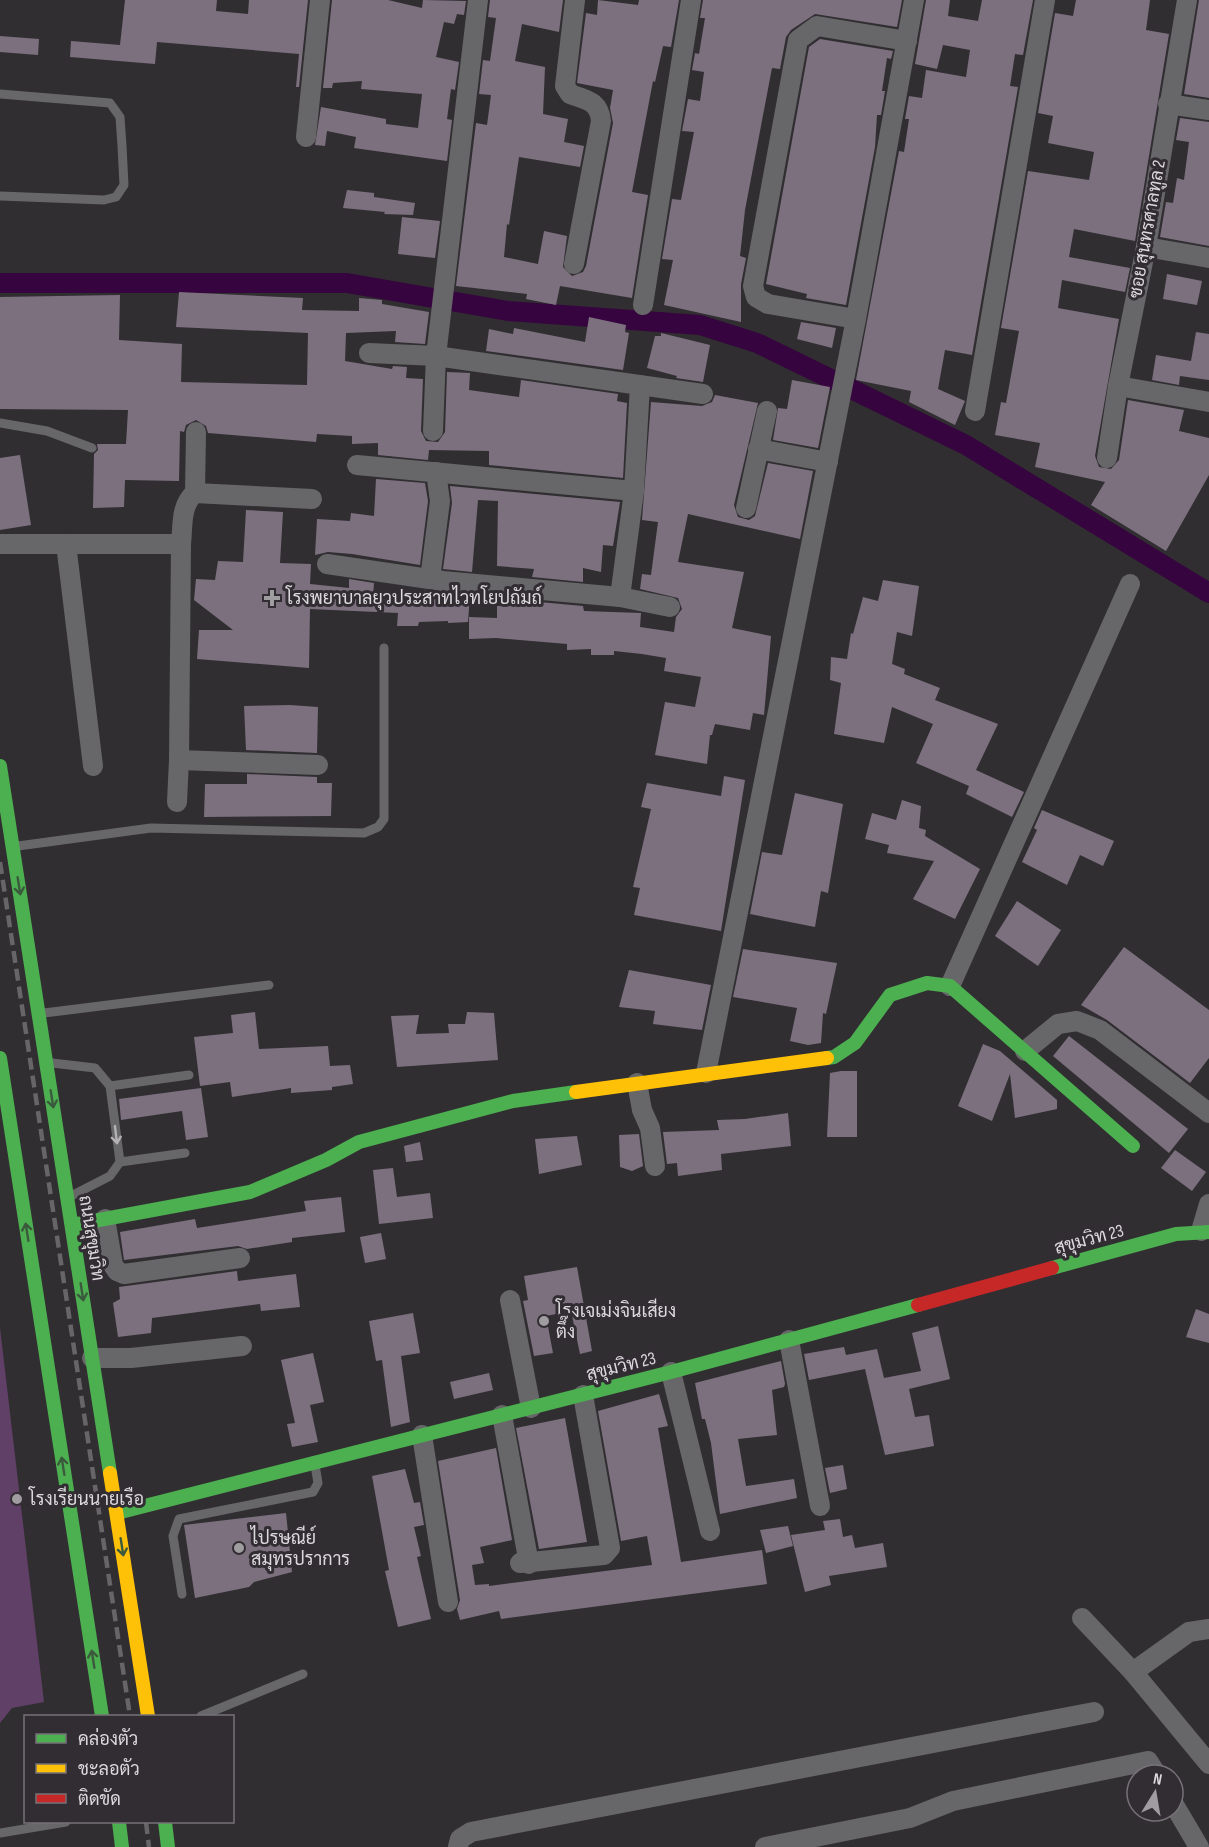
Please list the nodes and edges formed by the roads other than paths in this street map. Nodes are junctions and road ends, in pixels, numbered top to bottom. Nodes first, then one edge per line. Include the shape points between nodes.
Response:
1 (320, 0) edge
2 (478, 0) edge
3 (575, 0) edge
4 (691, 0) edge
5 (914, 0) edge
6 (1045, 0) edge
7 (1187, 0) edge
8 (907, 41) junction
9 (0, 94) edge
10 (1168, 104) junction
11 (1209, 110) edge
12 (306, 137) dead end
13 (0, 196) edge
14 (1146, 247) junction
15 (1209, 258) edge
16 (574, 264) dead end
17 (643, 305) dead end
18 (856, 319) junction
19 (369, 353) dead end
20 (436, 356) junction
21 (640, 385) junction
22 (1118, 386) junction
23 (703, 394) dead end
24 (1209, 402) edge
25 (767, 411) dead end
26 (975, 411) dead end
27 (0, 423) edge
28 (433, 431) dead end
29 (196, 432) dead end
30 (92, 448) dead end
31 (759, 449) junction
32 (1107, 458) dead end
33 (828, 462) junction
34 (357, 465) dead end
35 (436, 472) junction
36 (634, 491) junction
37 (195, 493) junction
38 (312, 499) dead end
39 (746, 508) dead end
40 (0, 544) edge
41 (66, 544) junction
42 (181, 544) junction
43 (327, 564) dead end
44 (430, 579) junction
45 (1130, 584) dead end
46 (620, 597) junction
47 (670, 607) dead end
48 (384, 648) dead end
49 (179, 760) junction
50 (318, 765) dead end
51 (0, 766) edge
52 (93, 766) dead end
53 (177, 802) dead end
54 (12, 846) junction
55 (269, 985) dead end
56 (950, 986) junction
57 (39, 1014) junction
58 (1025, 1051) junction
59 (0, 1058) edge
60 (46, 1063) junction
61 (706, 1073) junction
62 (189, 1075) dead end
63 (637, 1083) junction
64 (110, 1086) junction
65 (1209, 1113) edge
66 (1132, 1146) dead end
67 (185, 1153) dead end
68 (120, 1162) junction
69 (655, 1166) dead end
70 (68, 1198) junction
71 (1209, 1204) edge
72 (105, 1219) junction
73 (72, 1225) junction
74 (1205, 1232) edge
75 (240, 1258) dead end
76 (510, 1300) dead end
77 (789, 1340) junction
78 (242, 1346) dead end
79 (92, 1358) junction
80 (671, 1372) junction
81 (583, 1395) junction
82 (531, 1408) junction
83 (502, 1415) junction
84 (422, 1435) junction
85 (315, 1463) junction
86 (820, 1506) dead end
87 (117, 1513) junction
88 (710, 1531) dead end
89 (182, 1594) dead end
90 (448, 1602) dead end
91 (1082, 1618) dead end
92 (1209, 1629) edge
93 (1133, 1672) junction
94 (303, 1674) dead end
95 (1094, 1713) dead end
96 (102, 1715) edge
97 (148, 1715) edge
98 (203, 1715) edge
99 (1209, 1764) edge
100 (1125, 1766) edge
101 (55, 1823) edge
102 (119, 1823) edge
103 (165, 1823) edge
104 (1185, 1823) edge
105 (0, 1833) edge
106 (814, 1842) edge
107 (121, 1847) edge
108 (168, 1847) edge
109 (458, 1847) edge
110 (765, 1847) edge
111 (1199, 1847) edge

1 - 12 street
2 - 20 street
3 - 16 street via 565,86 570,94 595,103 601,121
4 - 17 street
5 - 8 street
6 - 26 street
7 - 10 street, ซอย สุนทรศาลทูล 2
8 - 18 street
8 - 18 street via 817,26 798,40 793,63 753,286 756,297 768,304
9 - 13 lane via 110,104 120,117 124,185 116,197 104,200
10 - 11 street
10 - 14 street, ซอย สุนทรศาลทูล 2
14 - 15 street
14 - 22 street, ซอย สุนทรศาลทูล 2
18 - 33 street
19 - 20 street
20 - 21 street
20 - 28 street
21 - 23 street
21 - 36 street
22 - 24 street
22 - 32 street, ซอย สุนทรศาลทูล 2
25 - 31 street
27 - 30 lane via 47,431
29 - 37 street
31 - 33 street
31 - 39 street
33 - 61 street
34 - 35 street
35 - 36 street
35 - 44 street via 440,501
36 - 46 street
37 - 38 street
37 - 42 street via 184,508
40 - 41 street
41 - 42 street
41 - 52 street
42 - 49 street
43 - 44 street
44 - 46 street
45 - 56 street
46 - 47 street
48 - 54 lane via 384,819 378,827 364,833 151,828
49 - 50 street
49 - 53 street
51 - 54 main road, ถนนสุขุมวิท
54 -> 57 main road, ถนนสุขุมวิท
55 - 57 lane
56 - 58 main road
56 - 61 main road via 927,983 890,995 855,1043 834,1057
57 - 60 main road, ถนนสุขุมวิท
58 - 65 street via 1058,1024 1077,1022 1100,1030
58 - 66 main road
96 -> 59 main road
60 - 64 lane via 95,1068
60 -> 70 main road, ถนนสุขุมวิท
61 - 63 main road
62 - 64 lane
63 - 69 street via 650,1128
63 - 72 main road via 513,1101 359,1142 250,1192
64 -> 68 lane
67 - 68 lane
68 - 70 lane via 110,1176
70 - 73 main road, ถนนสุขุมวิท
71 - 74 street
72 - 73 main road
72 - 75 street via 113,1265 124,1274
73 -> 79 main road, ถนนสุขุมวิท
74 - 77 main road, สุขุมวิท 23 via 1176,1234
76 - 82 street
77 - 80 main road, สุขุมวิท 23
77 - 86 street
78 - 79 street via 131,1358
79 - 87 main road, ถนนสุขุมวิท
80 - 81 main road, สุขุมวิท 23
80 - 88 street
81 - 82 main road, สุขุมวิท 23
81 - 83 street via 610,1548 604,1555 524,1563
82 - 83 main road, สุขุมวิท 23
83 - 84 main road, สุขุมวิท 23
84 - 85 main road, สุขุมวิท 23
84 - 90 street
85 - 87 main road, สุขุมวิท 23
85 - 89 lane via 318,1483 313,1492 178,1519 173,1536
87 -> 97 main road, ถนนสุขุมวิท
91 - 93 street
92 - 93 street via 1189,1632
93 - 99 street
94 - 98 lane
95 - 109 street via 471,1832 460,1839
100 - 106 street via 954,1801 910,1818
101 - 105 lane
102 - 107 main road
103 - 108 main road
104 - 111 street
106 - 110 street

